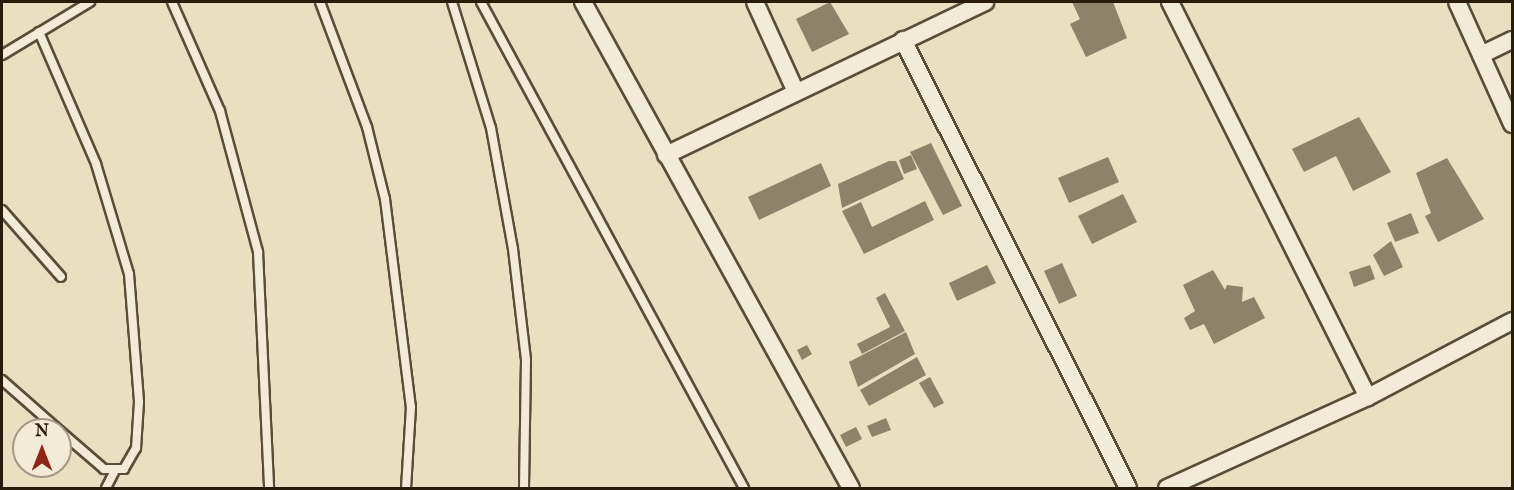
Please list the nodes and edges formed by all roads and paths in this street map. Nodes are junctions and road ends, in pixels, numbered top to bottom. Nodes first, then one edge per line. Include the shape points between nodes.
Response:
1 (90, 2) edge
2 (172, 2) edge
3 (320, 2) edge
4 (452, 2) edge
5 (481, 2) edge
6 (583, 2) edge
7 (755, 2) edge
8 (985, 2) edge
9 (1170, 2) edge
10 (1457, 2) edge
11 (39, 32) junction
12 (903, 40) junction
13 (1512, 40) edge
14 (2, 55) edge
15 (1481, 55) junction
16 (796, 92) junction
17 (1512, 124) edge
18 (666, 155) junction
19 (2, 210) edge
20 (61, 277) dead end
21 (1512, 321) edge
22 (2, 380) edge
23 (1368, 397) junction
24 (46, 418) edge
25 (72, 441) edge
26 (114, 472) junction
27 (106, 489) edge
28 (269, 489) edge
29 (405, 489) edge
30 (524, 489) edge
31 (744, 489) edge
32 (851, 489) edge
33 (1128, 489) edge
34 (1167, 489) edge

1 - 11 lane
2 - 28 lane via 220,111 258,252
3 - 29 lane via 367,127 385,199 411,407
4 - 30 lane via 491,128 513,249 526,360
5 - 31 lane
6 - 18 street
7 - 16 street
8 - 12 street
9 - 23 street
10 - 15 street
11 - 14 lane
11 - 26 lane via 96,164 133,296 136,448 124,469
12 - 16 street
12 - 33 street
13 - 15 street
15 - 17 street
16 - 18 street
18 - 32 street
19 - 20 lane
21 - 23 street
22 - 24 lane
23 - 34 street
25 - 26 lane via 104,470
26 - 27 lane

